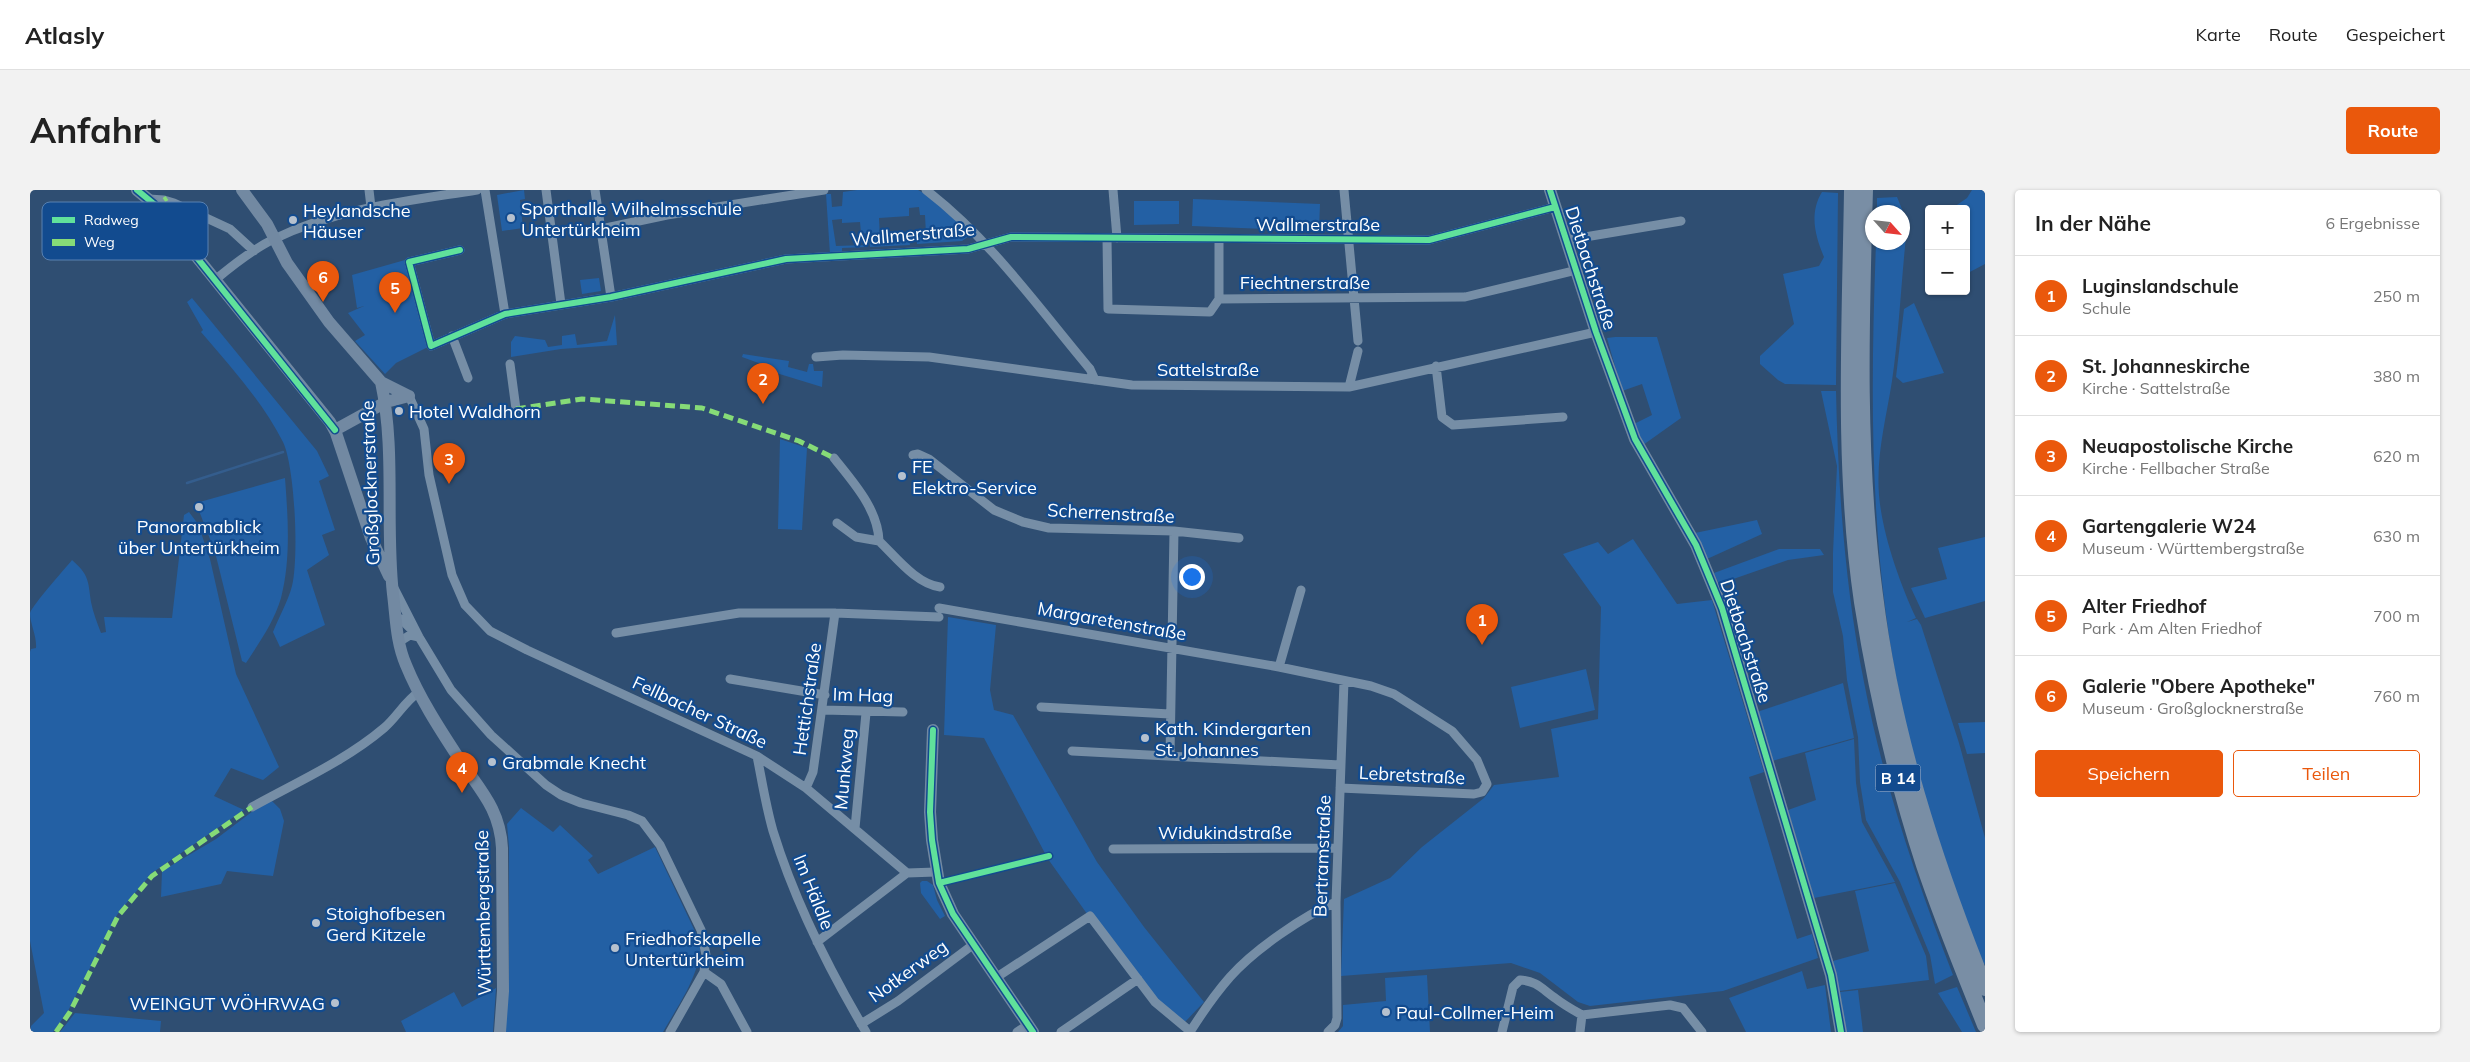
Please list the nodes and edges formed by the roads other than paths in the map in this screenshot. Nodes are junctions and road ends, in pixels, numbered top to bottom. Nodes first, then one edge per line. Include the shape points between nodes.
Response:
1 (137, 190) edge
2 (243, 190) edge
3 (369, 190) edge
4 (476, 190) edge
5 (485, 190) edge
6 (546, 190) edge
7 (595, 190) edge
8 (824, 190) edge
9 (926, 190) edge
10 (1113, 190) edge
11 (1344, 190) edge
12 (1550, 190) edge
13 (1852, 190) edge
14 (1865, 190) edge
15 (149, 199) junction
16 (151, 202) edge
17 (172, 202) edge
18 (371, 207) junction
19 (1555, 207) junction
20 (1858, 214) junction
21 (208, 219) edge
22 (1681, 221) dead end
23 (601, 229) junction
24 (275, 238) junction
25 (1107, 238) junction
26 (1117, 238) junction
27 (1219, 238) junction
28 (1350, 239) junction
29 (1567, 240) junction
30 (985, 243) junction
31 (460, 250) dead end
32 (254, 251) junction
33 (198, 260) edge
34 (1577, 270) junction
35 (214, 280) junction
36 (611, 297) junction
37 (1354, 298) junction
38 (1219, 299) junction
39 (560, 304) junction
40 (504, 314) junction
41 (1596, 332) junction
42 (452, 336) junction
43 (1358, 341) dead end
44 (1358, 351) dead end
45 (816, 357) dead end
46 (510, 364) dead end
47 (1436, 366) junction
48 (468, 378) dead end
49 (1095, 380) junction
50 (381, 382) junction
51 (1349, 387) junction
52 (409, 396) junction
53 (386, 402) junction
54 (516, 409) dead end
55 (1563, 417) dead end
56 (335, 430) junction
57 (913, 455) dead end
58 (834, 458) dead end
59 (837, 523) dead end
60 (1174, 531) junction
61 (371, 538) junction
62 (390, 538) junction
63 (1239, 538) dead end
64 (879, 541) junction
65 (391, 581) junction
66 (940, 587) dead end
67 (1301, 590) dead end
68 (835, 613) junction
69 (395, 618) junction
70 (616, 633) dead end
71 (419, 637) junction
72 (399, 642) junction
73 (1173, 648) junction
74 (1279, 667) junction
75 (730, 679) dead end
76 (1344, 681) junction
77 (419, 692) junction
78 (825, 694) junction
79 (1041, 707) dead end
80 (823, 710) junction
81 (903, 712) dead end
82 (866, 713) junction
83 (1170, 714) junction
84 (933, 730) dead end
85 (1072, 751) dead end
86 (1170, 755) junction
87 (756, 756) junction
88 (1340, 765) junction
89 (806, 788) junction
90 (1340, 788) junction
91 (1482, 792) joint
92 (252, 807) dead end
93 (855, 828) junction
94 (1338, 848) junction
95 (1113, 849) dead end
96 (936, 872) junction
97 (907, 873) junction
98 (1336, 902) junction
99 (817, 942) junction
100 (974, 944) junction
101 (704, 972) junction
102 (997, 977) junction
103 (1138, 978) junction
104 (1985, 988) edge
105 (1582, 1015) junction
106 (861, 1024) junction
107 (1985, 1025) edge
108 (1026, 1030) edge
109 (1330, 1031) edge
110 (500, 1032) edge
111 (670, 1032) edge
112 (747, 1032) edge
113 (866, 1032) edge
114 (1062, 1032) edge
115 (1190, 1032) edge
116 (1502, 1032) edge
117 (1580, 1032) edge
118 (1702, 1032) edge
119 (1841, 1032) edge

1 - 15 street
2 - 24 street, Großglocknerstraße
3 - 18 street
4 - 18 street
5 - 40 street
6 - 39 street
7 - 23 street
8 - 23 street
9 - 30 street
10 - 26 street
11 - 28 street
12 - 19 street, Dietbachstraße
13 - 20 highway, B 14
14 - 20 highway, B 14
15 - 16 street
15 - 17 street
18 - 24 street via 319,220
19 - 28 street, Wallmerstraße via 1430,240
19 - 29 street, Dietbachstraße
20 - 104 highway, B 14 via 1866,502 1875,595 1909,771 1937,863
20 - 107 highway, B 14 via 1849,365 1852,484 1862,600 1883,715 1911,822 1942,915
21 - 32 street via 230,229
22 - 29 street
23 - 36 street
24 - 32 street
24 - 50 street, Großglocknerstraße via 287,263 320,311
25 - 26 street, Wallmerstraße
25 - 30 street, Wallmerstraße via 1011,236
25 - 38 street, Fiechtnerstraße via 1108,309 1210,312
26 - 27 street, Wallmerstraße
27 - 28 street, Wallmerstraße
27 - 38 street
28 - 37 street
29 - 34 street, Dietbachstraße
30 - 36 street, Wallmerstraße via 968,249 786,259
30 - 49 street via 1090,369
31 - 42 street, Wallmerstraße via 409,262 431,346
32 - 35 street
33 - 35 street
34 - 37 street, Fiechtnerstraße via 1465,297
34 - 41 street, Dietbachstraße
35 - 56 street
36 - 39 street, Wallmerstraße
37 - 38 street, Fiechtnerstraße
37 - 43 street
39 - 40 street, Wallmerstraße
40 - 42 street, Wallmerstraße
41 - 47 street, Sattelstraße
41 - 119 street, Dietbachstraße via 1635,439 1696,545 1722,608 1832,974
42 - 48 street
44 - 51 street
45 - 49 street, Sattelstraße via 928,357
46 - 54 street
47 - 51 street, Sattelstraße
47 - 55 street via 1442,417 1453,425
49 - 51 street, Sattelstraße via 1132,385
50 - 52 street
50 - 53 street, Großglocknerstraße
52 - 53 street
52 - 87 street, Fellbacher Straße via 424,428 429,475 452,575 465,605 490,630 527,650
53 - 56 street
53 - 62 street, Großglocknerstraße
56 - 61 street
57 - 60 street, Scherrenstraße via 929,459 994,510 1023,522 1048,528
58 - 64 street via 870,509 879,528
59 - 64 street via 856,538
60 - 63 street, Scherrenstraße
60 - 73 street
61 - 62 street via 379,543
61 - 65 street
62 - 65 street, Großglocknerstraße
64 - 66 street via 922,581
65 - 69 street, Württembergstraße
65 - 71 street
67 - 74 street
68 - 70 street, Margaretenstraße via 739,613
68 - 73 street, Margaretenstraße via 939,613
68 - 78 street, Hettichstraße
69 - 71 street via 401,619
69 - 72 street, Württembergstraße
71 - 72 street via 410,635
71 - 101 street via 451,690 491,735 534,775 561,795 582,804 628,815 642,821 652,831 701,930 706,955
72 - 77 street, Württembergstraße via 405,664
73 - 74 street, Margaretenstraße
73 - 83 street
74 - 76 street, Margaretenstraße
75 - 78 street, Im Hag
76 - 88 street, Bertramstraße
76 - 91 street, Margaretenstraße via 1394,694 1452,731 1468,747 1484,773 1487,784
77 - 92 street via 376,734 328,766
77 - 110 street, Württembergstraße via 500,825 503,991
78 - 80 street, Hettichstraße
79 - 83 street
80 - 82 street, Im Hag
80 - 89 street, Hettichstraße via 813,772
81 - 82 street, Im Hag
82 - 93 street, Munkweg
83 - 86 street
84 - 96 street via 930,812
85 - 86 street
86 - 88 street
87 - 89 street, Fellbacher Straße
87 - 99 street, Im Häldle via 773,829 795,893
88 - 90 street, Bertramstraße
89 - 93 street, Fellbacher Straße
90 - 91 street, Lebretstraße
90 - 94 street, Bertramstraße
93 - 97 street, Fellbacher Straße
94 - 95 street, Widukindstraße
94 - 98 street, Bertramstraße
96 - 97 street
96 - 100 street via 945,898
97 - 99 street
98 - 109 street, Bertramstraße via 1336,1018
98 - 115 street via 1314,911 1251,957 1231,976
99 - 106 street, Im Häldle
100 - 102 street
100 - 106 street, Notkerweg via 898,1001
101 - 111 street
101 - 112 street via 721,984
102 - 103 street via 1090,916
102 - 108 street
103 - 114 street
103 - 115 street via 1155,1002
105 - 116 street via 1541,986 1520,980 1513,987
105 - 117 street
105 - 118 street via 1670,1005 1683,1008
106 - 113 street, Im Häldle

